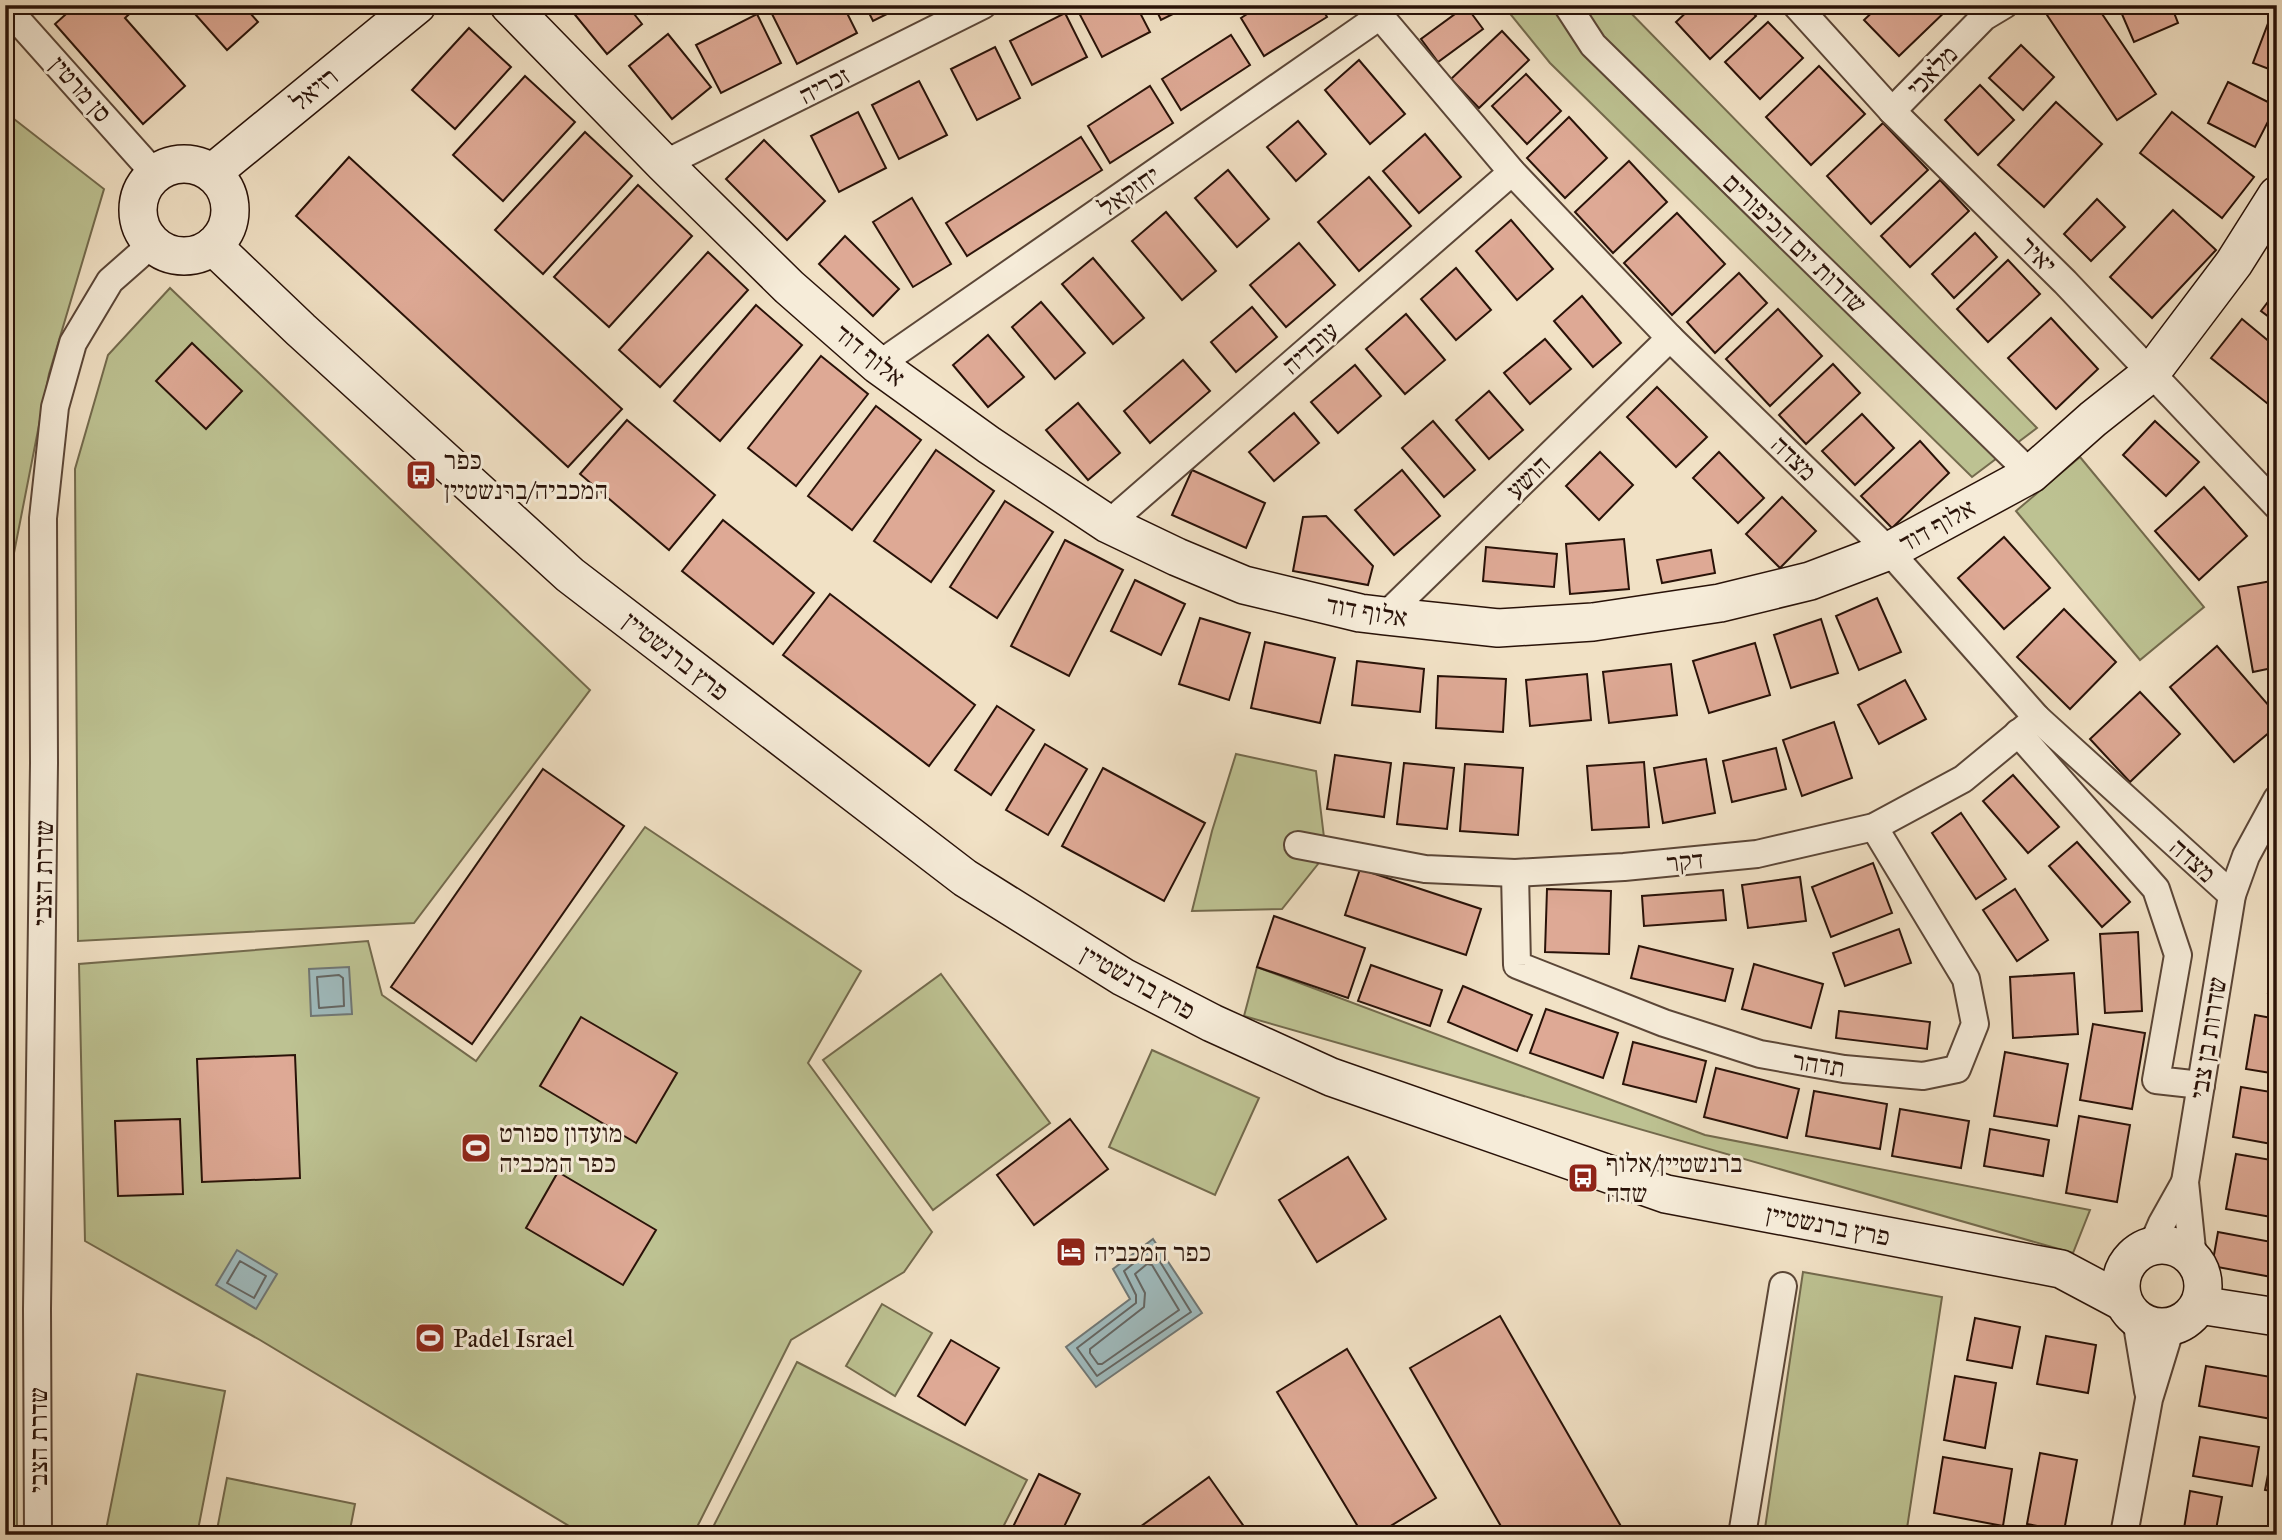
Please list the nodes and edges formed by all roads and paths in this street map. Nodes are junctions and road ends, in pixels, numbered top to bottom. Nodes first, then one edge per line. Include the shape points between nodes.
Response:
1 (417, 5) edge
2 (509, 5) edge
3 (983, 5) edge
4 (1567, 5) edge
5 (1796, 5) edge
6 (2004, 5) edge
7 (5, 6) edge
8 (1377, 11) edge
9 (1892, 111) junction
10 (664, 164) junction
11 (1512, 172) junction
12 (212, 173) junction
13 (155, 174) junction
14 (2277, 195) edge
15 (221, 235) junction
16 (152, 244) junction
17 (1670, 338) junction
18 (878, 365) junction
19 (2151, 373) junction
20 (2031, 474) junction
21 (2277, 506) edge
22 (1108, 524) junction
23 (1889, 551) junction
24 (1385, 616) junction
25 (2028, 725) junction
26 (2277, 799) edge
27 (1874, 827) junction
28 (1298, 845) dead end
29 (1515, 873) junction
30 (2232, 895) junction
31 (2201, 1085) junction
32 (2185, 1182) junction
33 (2144, 1250) junction
34 (2061, 1269) junction
35 (1783, 1286) dead end
36 (2191, 1293) junction
37 (2277, 1294) edge
38 (2129, 1310) junction
39 (2277, 1317) edge
40 (2149, 1399) junction
41 (38, 1535) edge
42 (1742, 1535) edge
43 (2124, 1535) edge

1 - 12 street, רזיאל
2 - 10 street, אלוף דוד
3 - 10 street, זכריה
4 - 20 street, שדרות יום הכיפורים via 1593,46
5 - 9 street, יאיר
6 - 9 street, מלאכי via 1984,17
7 - 13 street, סן מרטין
8 - 11 street, מצדה
8 - 18 street, יחזקאל
9 - 19 street, יאיר
10 - 18 street, אלוף דוד via 789,287
11 - 17 street, מצדה
11 - 22 street, עובדיה
12 - 13 street via 183,164
12 - 15 street via 228,195
13 - 16 street via 138,200 142,231
14 - 19 street, אלוף דוד via 2234,262
15 - 16 street via 202,253 189,257 163,252
15 - 34 street, פרץ ברנשטיין via 369,392 570,575 965,878 1123,977 1331,1077 1666,1194
16 - 41 street, שדרת הצבי via 110,281 73,343 55,407 43,518
17 - 23 street, מצדה
17 - 24 street, הושע
18 - 22 street, אלוף דוד
19 - 20 street, אלוף דוד
19 - 21 street, יאיר
20 - 23 street, אלוף דוד
22 - 24 street, אלוף דוד via 1244,585
23 - 24 street, אלוף דוד via 1810,582 1720,603 1593,622 1498,628
23 - 25 street, מצדה
25 - 27 street, דקר via 1963,779
25 - 30 street, מצדה
25 - 31 street, מצדה via 2156,889 2178,955 2156,1080
26 - 30 street via 2246,856
27 - 29 street, דקר via 1758,854
27 - 29 street, תדהר via 1966,979 1975,1024 1957,1069 1923,1076 1844,1069 1760,1054 1664,1023 1517,965
28 - 29 street, דקר via 1425,869
30 - 31 street, שדרות בן צבי
31 - 32 street, שדרות בן צבי
32 - 33 street, שדרות בן צבי
32 - 36 street, שדרות בן צבי
33 - 34 street, פרץ ברנשטיין
33 - 36 street via 2174,1247
33 - 38 street via 2123,1271 2120,1292
34 - 38 street, פרץ ברנשטיין
35 - 42 street
36 - 37 street
36 - 38 street via 2159,1328 2147,1325
36 - 39 street
36 - 40 street, שדרות בן צבי
38 - 40 street, שדרות בן צבי
40 - 43 street, שדרות בן צבי

